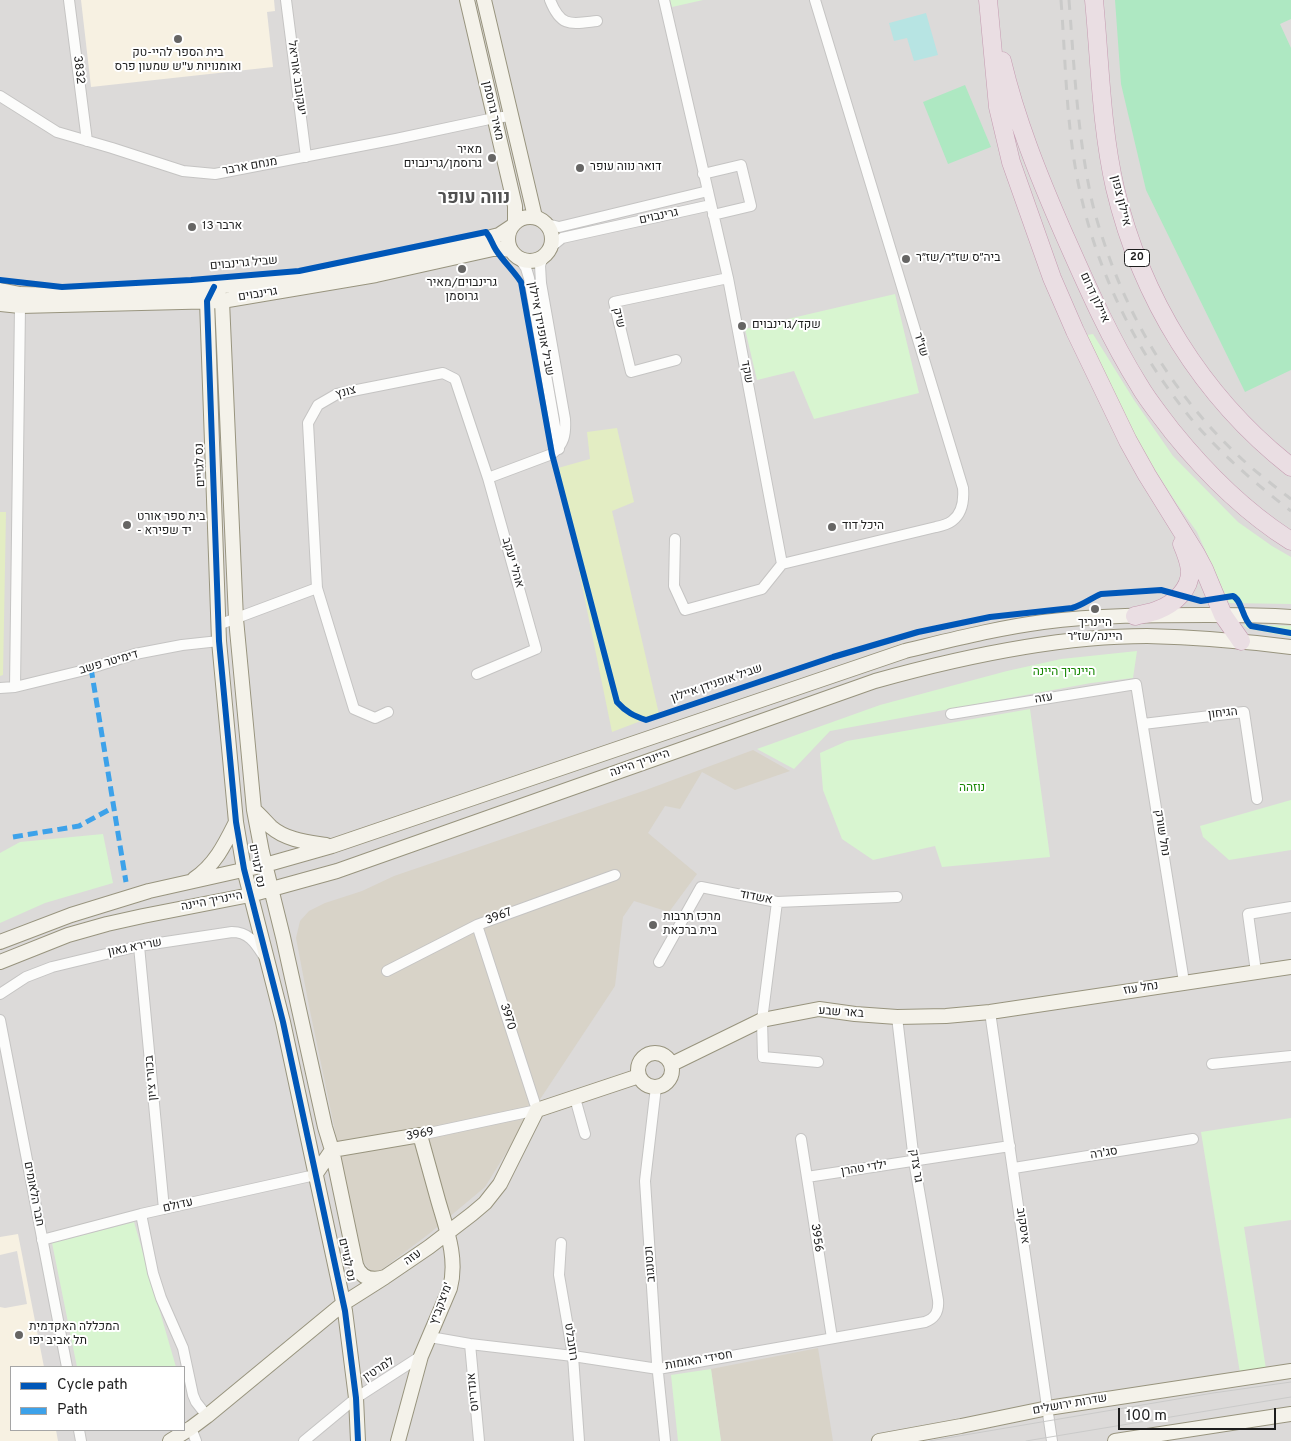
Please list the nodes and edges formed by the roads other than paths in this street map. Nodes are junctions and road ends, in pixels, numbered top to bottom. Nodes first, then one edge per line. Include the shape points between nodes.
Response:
1 (69, 0) edge
2 (286, 0) edge
3 (466, 0) edge
4 (484, 0) edge
5 (550, 0) edge
6 (664, 0) edge
7 (815, 0) edge
8 (988, 0) edge
9 (1094, 0) edge
10 (597, 22) dead end
11 (0, 96) edge
12 (511, 116) junction
13 (494, 118) junction
14 (87, 141) junction
15 (306, 157) junction
16 (704, 174) junction
17 (708, 191) junction
18 (712, 210) junction
19 (541, 220) junction
20 (513, 225) junction
21 (547, 253) junction
22 (515, 254) junction
23 (728, 278) junction
24 (214, 287) junction
25 (0, 290) edge
26 (252, 296) junction
27 (188, 301) junction
28 (207, 301) junction
29 (222, 301) junction
30 (0, 304) edge
31 (20, 306) junction
32 (223, 317) junction
33 (208, 321) junction
34 (676, 360) dead end
35 (559, 449) junction
36 (1291, 467) edge
37 (488, 478) junction
38 (1167, 509) junction
39 (675, 539) dead end
40 (1291, 541) edge
41 (782, 564) junction
42 (317, 588) junction
43 (1223, 615) junction
44 (1135, 616) junction
45 (1291, 617) edge
46 (236, 619) junction
47 (218, 625) junction
48 (1241, 640) junction
49 (219, 641) junction
50 (1291, 647) edge
51 (477, 674) dead end
52 (1136, 684) joint
53 (16, 686) junction
54 (0, 688) edge
55 (388, 712) dead end
56 (951, 714) dead end
57 (1143, 724) junction
58 (1258, 799) dead end
59 (254, 810) junction
60 (236, 822) junction
61 (332, 846) junction
62 (265, 865) junction
63 (244, 869) junction
64 (615, 875) dead end
65 (190, 881) junction
66 (271, 890) junction
67 (250, 895) junction
68 (897, 897) dead end
69 (777, 902) junction
70 (1291, 907) edge
71 (477, 925) junction
72 (0, 942) edge
73 (140, 946) junction
74 (266, 959) junction
75 (659, 962) dead end
76 (1, 964) edge
77 (1291, 967) edge
78 (387, 971) dead end
79 (1256, 972) junction
80 (1184, 982) junction
81 (0, 994) edge
82 (990, 1012) junction
83 (897, 1017) junction
84 (0, 1020) edge
85 (762, 1020) junction
86 (1291, 1056) edge
87 (818, 1062) dead end
88 (672, 1064) junction
89 (1212, 1064) dead end
90 (639, 1076) junction
91 (12, 1080) junction
92 (0, 1082) edge
93 (656, 1087) junction
94 (575, 1098) junction
95 (538, 1110) junction
96 (585, 1134) dead end
97 (420, 1135) junction
98 (801, 1139) dead end
99 (1193, 1139) dead end
100 (1010, 1146) junction
101 (332, 1150) junction
102 (914, 1161) junction
103 (1014, 1168) junction
104 (315, 1175) junction
105 (807, 1177) junction
106 (164, 1209) junction
107 (141, 1214) junction
108 (448, 1233) junction
109 (42, 1240) junction
110 (561, 1243) dead end
111 (385, 1278) junction
112 (344, 1303) junction
113 (936, 1315) joint
114 (430, 1337) junction
115 (832, 1338) junction
116 (470, 1344) junction
117 (421, 1356) junction
118 (573, 1356) junction
119 (67, 1366) edge
120 (658, 1368) junction
121 (1291, 1371) edge
122 (356, 1398) junction
123 (1048, 1408) junction
124 (1291, 1414) edge
125 (207, 1416) junction
126 (194, 1435) edge
127 (170, 1441) edge
128 (304, 1441) edge
129 (358, 1441) edge
130 (398, 1441) edge
131 (479, 1441) edge
132 (579, 1441) edge
133 (666, 1441) edge
134 (879, 1441) edge
135 (1052, 1441) edge
136 (1115, 1441) edge

1 - 14 street, 3832
2 - 15 street, יעקובוב אוריאל
3 - 13 street, מאיר גרוסמן
4 - 12 street, מאיר גרוסמן
5 - 10 street via 555,13 564,21 573,24
6 - 16 street, שקד
7 - 41 street, שז"ר via 964,500 962,509 944,525
8 - 38 highway via 998,107 1011,162 1032,223 1075,331 1128,440
8 - 40 highway, איילון דרום via 1005,72 1038,170 1072,253 1116,345 1139,386 1187,448 1245,508
9 - 36 highway, איילון צפון / 20 via 1104,122 1115,188 1149,289 1178,342 1220,399
11 - 14 street, מנחם ארבר via 57,132
12 - 13 street, מנחם ארבר
12 - 19 street, מאיר גרוסמן
13 - 15 street, מנחם ארבר
13 - 20 street, מאיר גרוסמן via 515,206
14 - 15 street, מנחם ארבר via 183,171 215,174
16 - 17 street, שקד
16 - 18 street, גרינבוים via 741,165 751,206
17 - 18 street, שקד
17 - 19 street, גרינבוים via 559,227
18 - 21 street, גרינבוים via 562,238
18 - 23 street, שקד
19 - 20 street via 521,218
19 - 21 street via 552,235
20 - 22 street via 508,239
20 - 24 street, גרינבוים via 499,235 302,278
21 - 22 street via 530,262
21 - 35 street via 540,265 541,282 566,419 566,435
22 - 26 street, גרינבוים via 503,248 493,249 376,275
22 - 35 street via 529,278
23 - 34 street, שיק via 614,302 631,372
23 - 41 street, שקד
24 - 25 street, גרינבוים via 67,295 20,294
24 - 28 street, נס לגויים
24 - 29 street, נס לגויים
26 - 29 street, גרינבוים
26 - 32 street
27 - 28 street, גרינבוים
27 - 31 street, גרינבוים
27 - 33 street
28 - 29 street, גרינבוים
28 - 33 street, נס לגויים
29 - 32 street, נס לגויים
30 - 31 street, גרינבוים
31 - 53 street
32 - 46 street, נס לגויים
33 - 47 street, נס לגויים
35 - 37 street
37 - 42 street, צונץ via 455,379 443,373 337,394 318,405 308,423
37 - 51 street, אהלי יעקב via 536,649
38 - 43 highway via 1204,569
38 - 44 highway via 1190,570 1187,586 1170,604
39 - 41 street via 674,586 685,610 762,589
42 - 46 street
42 - 55 street, צונץ via 354,709 374,718
43 - 44 street, היינריך היינה
43 - 45 street, היינריך היינה
43 - 48 highway
44 - 61 street, היינריך היינה via 1043,622 905,651
46 - 47 street
46 - 59 street, נס לגויים
47 - 49 street, נס לגויים
48 - 50 street, היינריך היינה
48 - 66 street, היינריך היינה via 1147,636 1099,638 935,664 875,681 337,871
49 - 53 street, דימיטר פשב via 135,654
49 - 60 street, נס לגויים
52 - 56 street, עזה
52 - 57 street, נחל שורק
53 - 54 street, דימיטר פשב
57 - 58 street, הגיחון via 1244,712
57 - 80 street, נחל שורק
59 - 61 street via 272,828 287,836
59 - 62 street, נס לגויים
60 - 63 street, נס לגויים
60 - 65 street via 218,856
61 - 62 street, היינריך היינה
62 - 63 street, היינריך היינה
62 - 66 street, נס לגויים
63 - 65 street, היינריך היינה
63 - 67 street, נס לגויים
64 - 71 street, 3967
65 - 72 street, היינריך היינה via 71,915
66 - 67 street, היינריך היינה
66 - 101 street, נס לגויים
67 - 74 street, נס לגויים
67 - 76 street, היינריך היינה via 107,924 68,936
68 - 69 street, אשדוד
69 - 75 street, אשדוד via 701,887
69 - 85 street
70 - 79 street via 1248,914
71 - 78 street, 3967
71 - 95 street, 3970
73 - 74 street, שרירא גאון via 237,932 251,938
73 - 81 street, שרירא גאון via 52,967 26,977
73 - 106 street, בכורי ציון
74 - 104 street, נס לגויים via 285,1031
77 - 79 street, נחל עוז
79 - 80 street, נחל עוז
80 - 82 street, נחל עוז
82 - 83 street, באר שבע
82 - 100 street, איסקוב
83 - 85 street, באר שבע via 819,1009
83 - 102 street, גר צדק
84 - 91 street, חבר הלאומים
85 - 87 street via 763,1057
85 - 88 street, באר שבע
86 - 89 street
88 - 90 street via 660,1053 650,1053 641,1060
88 - 93 street via 670,1079
90 - 93 street via 646,1084
90 - 94 street
91 - 92 street
91 - 109 street, חבר הלאומים
93 - 120 street, וכטנגוב via 645,1181
94 - 95 street
94 - 96 street
95 - 97 street, 3969
95 - 108 street, עזה via 500,1184 485,1202
97 - 101 street, 3969
97 - 108 street, מיצקביץ'
98 - 105 street, 3956
99 - 103 street, סג'רה
100 - 102 street, ילדי טהרן
100 - 103 street, איסקוב
101 - 104 street
101 - 111 street, נס לגויים via 358,1270 372,1279
102 - 105 street, ילדי טהרן
102 - 113 street, גר צדק via 938,1300
103 - 123 street, איסקוב
104 - 106 street, עדולם
104 - 112 street, נס לגויים
105 - 115 street, 3956
106 - 107 street, עדולם
107 - 109 street, עדולם
107 - 125 street via 152,1273 184,1348 193,1395
108 - 111 street, עזה
108 - 114 street, מיצקביץ' via 452,1278
109 - 119 street, חבר הלאומים
110 - 118 street, רוזנבלט via 559,1275
111 - 112 street, עזה
112 - 122 street, נס לגויים
112 - 125 street, עזה
113 - 115 street, חסידי האומות via 925,1322
114 - 116 street, חסידי האומות
114 - 117 street, מיצקביץ'
115 - 120 street, חסידי האומות
116 - 118 street, חסידי האומות
116 - 131 street, אנדריוס
117 - 122 street, למרטין
117 - 130 street, מיצקביץ'
118 - 120 street, חסידי האומות
118 - 132 street, רוזנבלט
120 - 133 street, וכטנגוב
121 - 123 street, שדרות ירושלים
122 - 128 street, למרטין
122 - 129 street, נס לגויים
123 - 134 street, שדרות ירושלים
123 - 135 street, איסקוב
124 - 136 street
125 - 126 street, עזה
126 - 127 street, עזה

